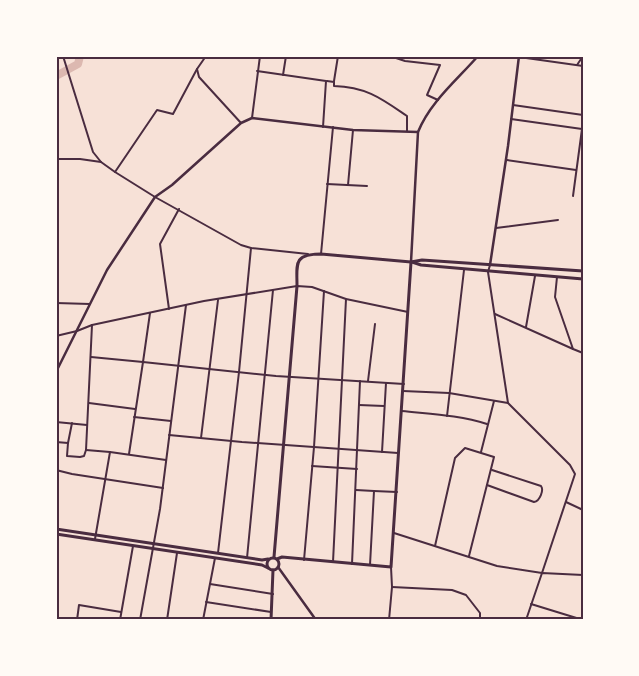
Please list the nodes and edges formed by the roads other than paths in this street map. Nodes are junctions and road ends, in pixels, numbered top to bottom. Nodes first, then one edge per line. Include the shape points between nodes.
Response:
1 (63, 56) edge
2 (206, 56) edge
3 (260, 56) edge
4 (286, 56) edge
5 (338, 56) edge
6 (390, 56) edge
7 (478, 56) edge
8 (518, 56) edge
9 (553, 56) edge
10 (583, 56) edge
11 (551, 61) junction
12 (577, 65) junction
13 (583, 66) edge
14 (197, 68) junction
15 (258, 71) junction
16 (283, 75) junction
17 (326, 81) junction
18 (334, 82) junction
19 (438, 100) junction
20 (514, 105) junction
21 (583, 115) edge
22 (252, 118) junction
23 (511, 119) junction
24 (241, 122) junction
25 (323, 127) junction
26 (333, 127) junction
27 (354, 130) junction
28 (407, 131) junction
29 (418, 132) junction
30 (582, 141) edge
31 (56, 159) edge
32 (506, 160) junction
33 (101, 162) junction
34 (576, 170) junction
35 (115, 172) junction
36 (328, 184) junction
37 (348, 185) junction
38 (368, 186) dead end
39 (573, 196) dead end
40 (155, 197) junction
41 (179, 209) junction
42 (558, 220) dead end
43 (496, 228) junction
44 (251, 248) junction
45 (308, 254) junction
46 (321, 254) junction
47 (411, 262) junction
48 (490, 264) junction
49 (464, 270) junction
50 (488, 272) junction
51 (583, 272) edge
52 (535, 276) junction
53 (557, 277) junction
54 (583, 279) edge
55 (297, 286) junction
56 (273, 290) junction
57 (324, 291) junction
58 (246, 295) junction
59 (346, 298) junction
60 (218, 300) junction
61 (56, 302) edge
62 (90, 304) junction
63 (186, 305) junction
64 (169, 309) junction
65 (408, 312) junction
66 (150, 313) junction
67 (495, 314) junction
68 (92, 324) junction
69 (375, 324) dead end
70 (526, 328) junction
71 (77, 331) junction
72 (56, 336) edge
73 (573, 349) junction
74 (583, 353) edge
75 (91, 357) junction
76 (143, 362) junction
77 (177, 367) junction
78 (208, 370) junction
79 (56, 372) edge
80 (240, 372) junction
81 (264, 375) junction
82 (289, 376) junction
83 (319, 378) junction
84 (342, 380) junction
85 (360, 381) junction
86 (368, 382) junction
87 (386, 383) junction
88 (404, 384) junction
89 (403, 391) junction
90 (449, 393) junction
91 (494, 401) junction
92 (89, 403) junction
93 (508, 403) junction
94 (359, 405) junction
95 (384, 406) junction
96 (135, 409) junction
97 (402, 411) junction
98 (583, 412) edge
99 (447, 416) junction
100 (134, 417) junction
101 (583, 419) edge
102 (171, 421) junction
103 (56, 422) edge
104 (72, 423) junction
105 (488, 424) junction
106 (88, 425) junction
107 (169, 435) junction
108 (201, 438) junction
109 (231, 441) junction
110 (56, 442) edge
111 (68, 443) junction
112 (258, 443) junction
113 (284, 446) junction
114 (314, 447) junction
115 (86, 450) junction
116 (338, 450) junction
117 (357, 450) junction
118 (110, 452) junction
119 (382, 452) junction
120 (480, 452) junction
121 (399, 453) junction
122 (129, 454) junction
123 (166, 460) junction
124 (312, 466) junction
125 (338, 467) junction
126 (357, 469) junction
127 (56, 470) edge
128 (492, 470) junction
129 (105, 478) junction
130 (488, 485) junction
131 (163, 488) junction
132 (356, 490) junction
133 (374, 491) junction
134 (397, 492) junction
135 (566, 502) junction
136 (583, 510) edge
137 (56, 529) edge
138 (394, 533) junction
139 (56, 534) edge
140 (95, 535) junction
141 (94, 540) junction
142 (154, 543) junction
143 (133, 546) junction
144 (435, 546) junction
145 (152, 549) junction
146 (177, 553) junction
147 (218, 553) junction
148 (469, 556) junction
149 (215, 558) junction
150 (247, 558) junction
151 (276, 558) junction
152 (268, 560) junction
153 (304, 560) junction
154 (333, 562) junction
155 (352, 564) junction
156 (370, 565) junction
157 (278, 567) junction
158 (391, 567) junction
159 (268, 568) junction
160 (273, 570) junction
161 (542, 573) junction
162 (583, 576) edge
163 (210, 584) junction
164 (392, 587) junction
165 (272, 594) junction
166 (206, 602) junction
167 (531, 604) junction
168 (121, 612) junction
169 (272, 612) junction
170 (77, 620) edge
171 (120, 620) edge
172 (140, 620) edge
173 (167, 620) edge
174 (203, 620) edge
175 (271, 620) edge
176 (314, 620) edge
177 (389, 620) edge
178 (480, 620) edge
179 (526, 620) edge
180 (583, 620) edge

1 - 33 street via 92,152
2 - 14 street
3 - 15 street
4 - 16 street
5 - 18 street
6 - 19 street via 440,65 427,95
7 - 19 main road
8 - 11 street
8 - 20 main road
9 - 11 street
10 - 12 street
11 - 12 street
12 - 13 street
14 - 24 street via 199,77
14 - 35 street via 173,114 157,110
15 - 16 street
15 - 22 street
16 - 17 street
17 - 18 street
17 - 25 street
18 - 28 street via 334,86 353,87 379,97 408,116
19 - 29 main road
20 - 21 street
20 - 23 main road
22 - 24 main road
22 - 25 main road
23 - 30 street via 582,129
23 - 32 main road
24 - 40 main road
25 - 26 main road
26 - 27 main road
26 - 36 street
27 - 28 main road
27 - 37 street
28 - 29 main road
29 - 47 main road
30 - 34 street
31 - 33 street
32 - 34 street
32 - 43 main road
33 - 35 street
34 - 39 street
35 - 40 street
36 - 37 street
36 - 46 street
37 - 38 street
40 - 41 street
40 - 62 main road
41 - 44 street
41 - 64 street via 160,244
42 - 43 street
43 - 48 main road
44 - 45 street
44 - 58 street
45 - 46 main road
45 - 55 main road via 297,265
46 - 47 main road
47 - 48 main road
47 - 49 main road
47 - 65 main road
48 - 50 street
48 - 51 main road
49 - 50 main road
49 - 90 street
50 - 52 main road
50 - 67 street
52 - 53 main road
52 - 70 street
53 - 54 main road
53 - 73 street via 555,297
55 - 56 street
55 - 57 street
55 - 82 main road
56 - 58 street
56 - 81 street
57 - 59 street
57 - 83 street
58 - 60 street
58 - 80 street
59 - 65 street
59 - 84 street
60 - 63 street
60 - 78 street
61 - 62 street
62 - 71 main road
63 - 64 street
63 - 77 street
64 - 66 street
65 - 88 main road
66 - 68 street
66 - 76 street
67 - 70 street
67 - 93 street
68 - 71 street
68 - 75 street
69 - 86 street
70 - 73 street
71 - 72 street
71 - 79 main road
73 - 74 street
75 - 76 street
75 - 92 street
76 - 77 street
76 - 96 street
77 - 78 street
77 - 102 street
78 - 80 street
78 - 108 street
80 - 81 street
80 - 109 street
81 - 82 street
81 - 112 street
82 - 83 street
82 - 113 main road
83 - 84 street
83 - 114 street
84 - 85 street
84 - 116 street
85 - 86 street
85 - 94 street
86 - 87 street
87 - 88 street
87 - 95 street
88 - 89 main road
89 - 90 street
89 - 97 main road
90 - 91 street
90 - 99 street
91 - 93 street
91 - 105 street
92 - 96 street
92 - 106 street
93 - 135 street via 570,465 575,474
94 - 95 street
94 - 117 street
95 - 119 street
96 - 100 street
97 - 99 street
97 - 121 main road
98 - 101 street
99 - 105 street
100 - 102 street
100 - 122 street
102 - 107 street
103 - 104 street
104 - 106 street
104 - 111 street
105 - 120 street
106 - 115 street
107 - 108 street
107 - 123 street
108 - 109 street
109 - 112 street
109 - 147 street
110 - 111 street
111 - 115 street via 66,456 82,457
112 - 113 street
112 - 150 street
113 - 114 street
113 - 151 main road
114 - 116 street
114 - 124 street
115 - 118 street
116 - 117 street
116 - 125 street
117 - 119 street
117 - 126 street
118 - 122 street
118 - 129 street
119 - 121 street
120 - 128 street via 494,457
120 - 144 street via 464,448 455,458
121 - 134 main road
122 - 123 street
123 - 131 street
124 - 125 street
124 - 153 street
125 - 126 street
125 - 154 street
126 - 132 street
127 - 129 street
128 - 130 street
128 - 130 street via 541,486 542,490 534,502
129 - 131 street
129 - 140 street
130 - 148 street
131 - 142 street
132 - 133 street
132 - 155 street
133 - 134 street
133 - 156 street
134 - 138 main road
135 - 136 street
135 - 161 street
137 - 140 main road
138 - 144 street
138 - 158 main road
139 - 141 main road
140 - 141 street
140 - 142 main road
141 - 143 main road
142 - 145 street
142 - 147 main road
143 - 145 main road
143 - 168 street
144 - 148 street
145 - 146 main road
145 - 172 street
146 - 149 main road
146 - 173 street
147 - 150 main road
148 - 161 street via 497,566
149 - 159 main road
149 - 163 street
150 - 152 main road
151 - 152 main road
151 - 153 main road
151 - 157 main road
152 - 159 main road
153 - 154 main road
154 - 155 main road
155 - 156 main road
156 - 158 main road
157 - 160 main road
157 - 176 main road
158 - 164 street
159 - 160 main road
160 - 165 main road
161 - 162 street
161 - 167 street
163 - 165 street
163 - 166 street
164 - 177 street
164 - 178 street via 452,590 466,595 480,613
165 - 169 main road
166 - 169 street
166 - 174 street
167 - 179 street
167 - 180 street
168 - 170 street via 79,605
168 - 171 street
169 - 175 main road

